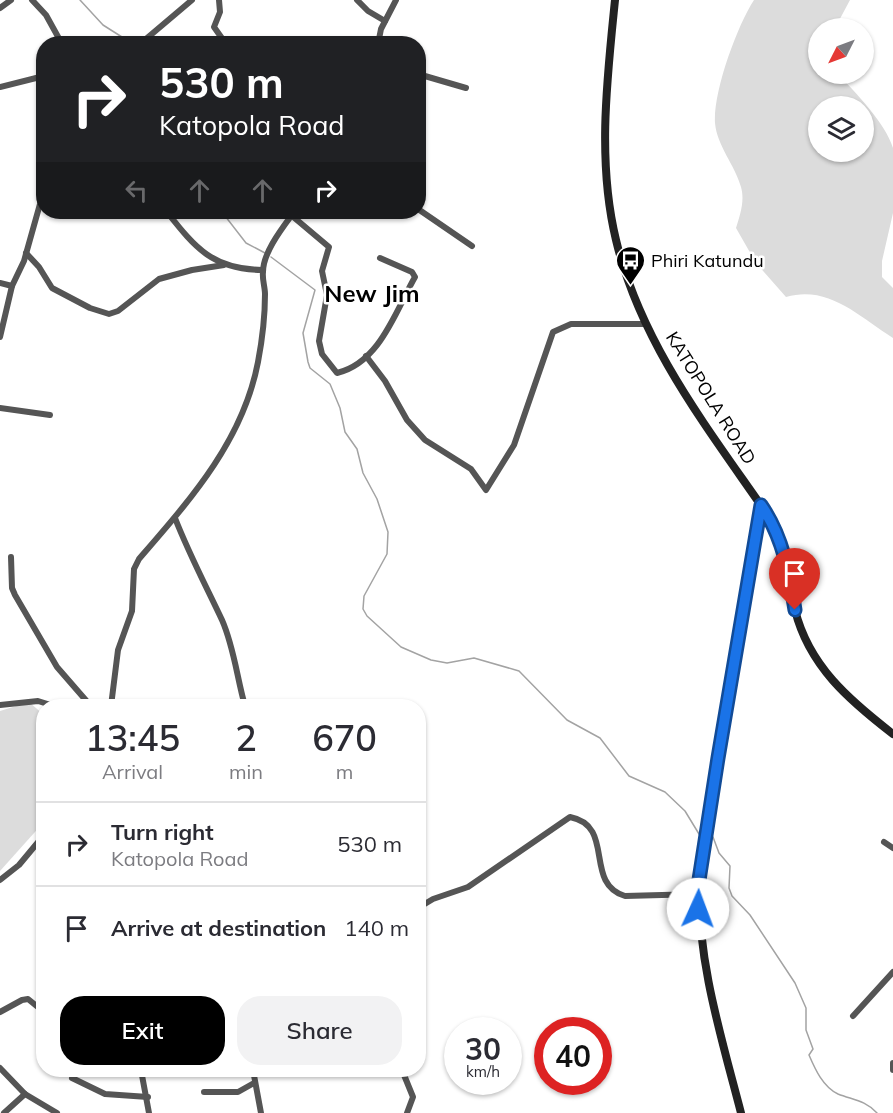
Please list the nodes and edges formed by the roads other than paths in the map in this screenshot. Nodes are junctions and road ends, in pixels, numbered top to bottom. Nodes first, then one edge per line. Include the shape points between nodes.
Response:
1 (11, 0) edge
2 (32, 0) edge
3 (192, 0) edge
4 (219, 0) edge
5 (357, 0) edge
6 (396, 0) edge
7 (615, 0) edge
8 (0, 8) edge
9 (385, 21) junction
10 (58, 36) edge
11 (149, 36) edge
12 (220, 36) edge
13 (380, 36) edge
14 (426, 76) edge
15 (36, 78) edge
16 (0, 87) edge
17 (466, 88) dead end
18 (426, 214) edge
19 (36, 218) edge
20 (173, 219) edge
21 (289, 219) edge
22 (298, 219) edge
23 (472, 246) dead end
24 (26, 253) junction
25 (380, 258) dead end
26 (224, 265) junction
27 (262, 270) junction
28 (0, 283) edge
29 (12, 286) junction
30 (646, 324) junction
31 (0, 337) edge
32 (366, 356) junction
33 (0, 408) edge
34 (50, 415) dead end
35 (761, 505) junction
36 (175, 518) junction
37 (11, 557) dead end
38 (85, 699) edge
39 (113, 699) edge
40 (243, 699) edge
41 (36, 701) edge
42 (0, 705) edge
43 (893, 734) edge
44 (884, 842) dead end
45 (36, 845) edge
46 (893, 848) edge
47 (0, 880) edge
48 (699, 894) junction
49 (426, 903) edge
50 (893, 972) edge
51 (887, 977) junction
52 (893, 982) edge
53 (36, 1006) edge
54 (0, 1012) edge
55 (854, 1016) dead end
56 (893, 1063) edge
57 (0, 1068) edge
58 (893, 1070) edge
59 (143, 1077) edge
60 (254, 1077) edge
61 (405, 1077) edge
62 (72, 1078) dead end
63 (254, 1083) junction
64 (204, 1092) dead end
65 (25, 1094) junction
66 (148, 1097) junction
67 (4, 1113) edge
68 (57, 1113) edge
69 (149, 1113) edge
70 (261, 1113) edge
71 (407, 1113) edge
72 (741, 1113) edge

1 - 8 street
2 - 10 street
3 - 11 street
4 - 12 street via 220,12 214,27
5 - 9 street
6 - 9 street
7 - 30 street, KATOPOLA ROAD via 606,110 607,165 615,238
9 - 13 street
14 - 17 street
15 - 16 street
18 - 23 street
19 - 24 street
20 - 26 street via 203,253
21 - 27 street
22 - 32 street via 328,247 322,271 327,295 320,332 322,354 337,373
24 - 26 street via 52,288 109,314 159,279
24 - 29 street
25 - 32 street via 415,277 391,326
26 - 27 street
27 - 36 street via 265,295 261,339 249,395 221,455
28 - 29 street
29 - 31 street
30 - 32 street via 571,324 553,332 514,445 486,490 471,469 425,440 407,420
30 - 35 street, KATOPOLA ROAD via 674,376
33 - 34 street
35 - 43 street, KATOPOLA ROAD via 779,537 806,644 838,689
35 - 48 street via 724,718
36 - 39 street via 134,569 132,611 118,650
36 - 40 street via 231,645
37 - 38 street via 15,595 57,667
41 - 42 street
44 - 46 street
45 - 47 street
48 - 49 street via 615,893 605,884 593,834 570,817 468,887
48 - 72 street via 698,921 706,979
50 - 51 street
51 - 52 street
51 - 55 street
53 - 54 street via 28,999 22,1000
56 - 58 street
57 - 65 street
59 - 66 street
60 - 63 street
61 - 71 street via 413,1097
62 - 66 street via 105,1094
63 - 64 street via 238,1092
63 - 70 street
65 - 67 street
65 - 68 street
66 - 69 street

